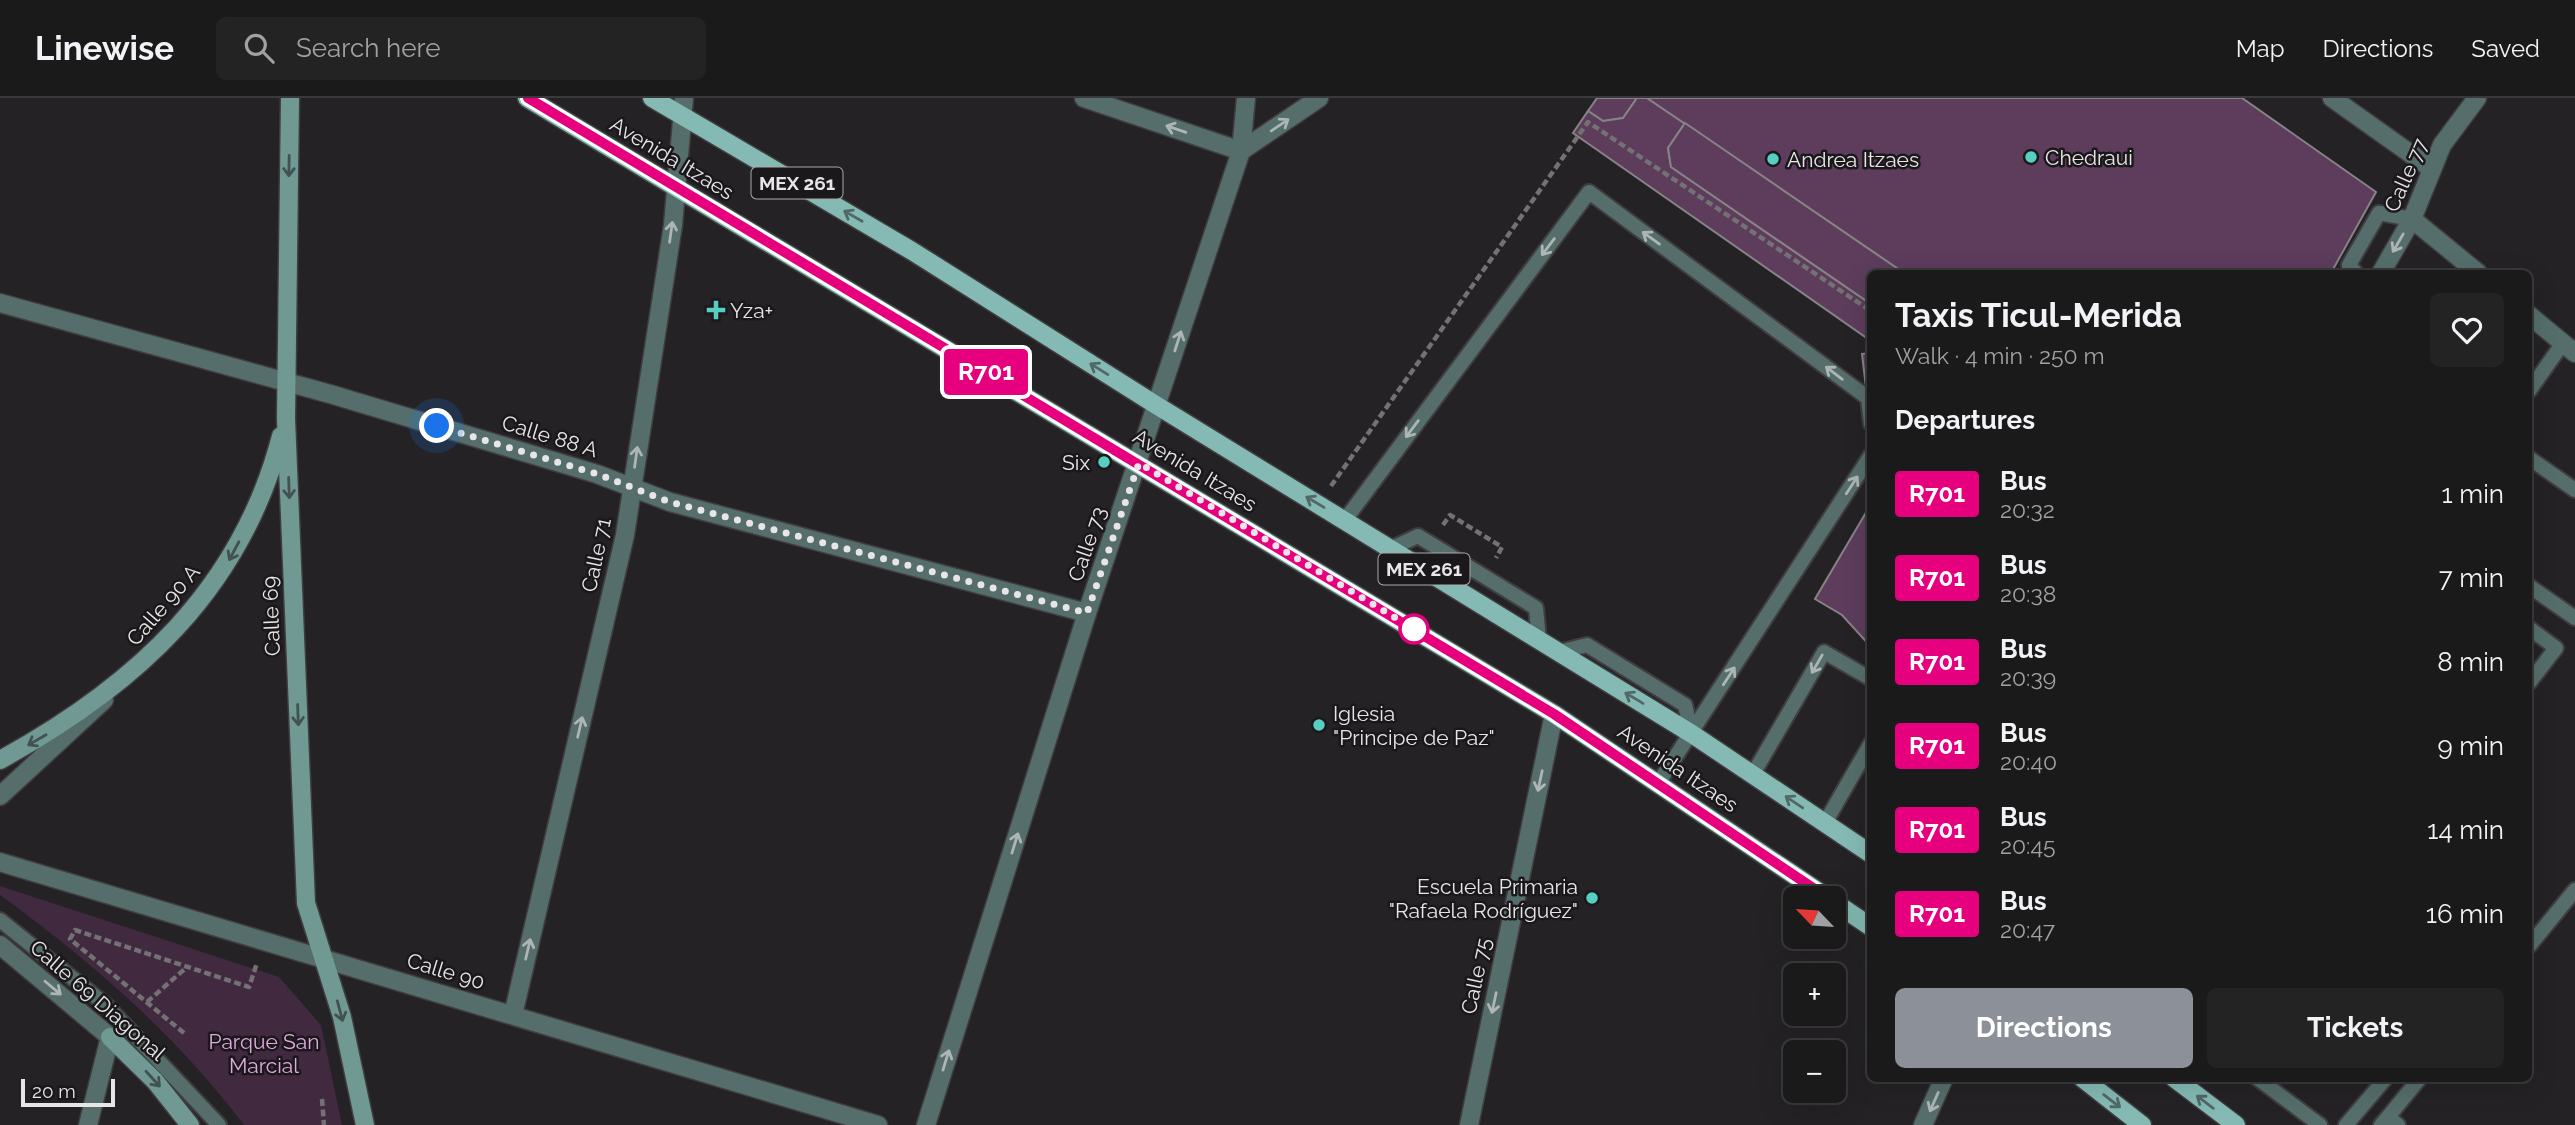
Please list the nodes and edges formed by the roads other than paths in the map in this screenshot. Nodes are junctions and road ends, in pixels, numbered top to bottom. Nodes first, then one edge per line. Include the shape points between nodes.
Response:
1 (290, 98) edge
2 (527, 98) edge
3 (652, 98) edge
4 (684, 98) edge
5 (1084, 98) edge
6 (1246, 98) edge
7 (1319, 98) edge
8 (2332, 98) edge
9 (2477, 98) edge
10 (682, 116) junction
11 (1241, 151) junction
12 (2432, 169) junction
13 (676, 186) junction
14 (2412, 219) junction
15 (2353, 270) edge
16 (2383, 270) edge
17 (2474, 270) edge
18 (0, 303) edge
19 (2532, 317) edge
20 (2569, 348) edge
21 (287, 382) junction
22 (2532, 388) edge
23 (1867, 397) edge
24 (1156, 405) junction
25 (286, 419) junction
26 (2532, 460) edge
27 (1867, 461) edge
28 (1139, 463) junction
29 (632, 487) junction
30 (2575, 491) edge
31 (1345, 520) junction
32 (1390, 549) junction
33 (2532, 588) edge
34 (1087, 613) junction
35 (2575, 618) edge
36 (2532, 630) edge
37 (1539, 640) junction
38 (134, 672) junction
39 (1867, 677) edge
40 (2532, 679) edge
41 (1554, 714) junction
42 (1692, 734) junction
43 (1867, 750) edge
44 (0, 760) edge
45 (1753, 774) junction
46 (1659, 782) junction
47 (0, 796) edge
48 (1825, 823) junction
49 (1867, 851) edge
50 (0, 862) edge
51 (1811, 886) edge
52 (2575, 890) edge
53 (1846, 910) edge
54 (0, 919) edge
55 (1867, 924) edge
56 (2532, 942) edge
57 (0, 946) edge
58 (326, 959) junction
59 (513, 1015) junction
60 (110, 1037) junction
61 (1942, 1082) edge
62 (2087, 1082) edge
63 (2179, 1082) edge
64 (2262, 1082) edge
65 (2383, 1082) edge
66 (2417, 1082) edge
67 (2389, 1122) edge
68 (2140, 1124) edge
69 (88, 1125) edge
70 (190, 1125) edge
71 (219, 1125) edge
72 (365, 1125) edge
73 (878, 1125) edge
74 (926, 1125) edge
75 (1469, 1125) edge
76 (1923, 1125) edge
77 (2236, 1125) edge
78 (2320, 1125) edge
79 (2346, 1125) edge

1 -> 21 street, Calle 69
2 - 13 main road, Avenida Itzaes / MEX 261
3 - 10 main road, Avenida Itzaes / MEX 261
4 - 10 street, Calle 71
11 -> 5 street
6 - 11 street, Calle 73
11 -> 7 street
8 - 12 street
9 - 12 street, Calle 77 via 2442,145
10 - 13 street, Calle 71
24 -> 10 main road, Avenida Itzaes / MEX 261 via 912,251
24 -> 11 street, Calle 73
12 - 14 street, Calle 77
13 - 28 main road, Avenida Itzaes / MEX 261
29 -> 13 street, Calle 71
14 - 15 lane via 2379,213 2348,265
14 -> 16 street, Calle 77
14 - 17 street
18 - 21 street, Calle 88 A
19 - 20 street
20 - 22 lane
21 - 25 street, Calle 69
21 - 29 street, Calle 88 A
23 -> 31 lane via 1589,192
24 - 28 street, Calle 73
31 -> 24 main road, Avenida Itzaes / MEX 261
25 -> 38 street, Calle 90 A via 259,503 223,570 171,637
25 -> 58 street, Calle 69 via 306,903
26 - 30 lane
42 -> 27 lane
28 - 34 street, Calle 73
28 - 41 main road, Avenida Itzaes / MEX 261
29 - 34 street, Calle 88 A via 670,502
59 -> 29 street, Calle 71 via 625,535
31 - 32 main road, Avenida Itzaes / MEX 261
32 - 37 main road, Avenida Itzaes / MEX 261
32 - 37 lane via 1418,536 1525,601 1536,608
33 - 35 lane
74 -> 34 street, Calle 73
36 - 40 lane via 2556,648
37 - 42 main road, Avenida Itzaes / MEX 261
38 -> 44 street, Calle 90 A via 52,731
38 - 47 street
39 -> 45 lane via 1824,652
41 - 46 main road, Avenida Itzaes / MEX 261
41 -> 75 street, Calle 75
42 - 45 main road, Avenida Itzaes / MEX 261
42 - 46 lane
43 - 48 lane
48 -> 45 main road, Avenida Itzaes / MEX 261
46 - 51 main road, Avenida Itzaes / MEX 261
48 - 49 main road, Avenida Itzaes / MEX 261
50 - 58 street, Calle 90
52 - 56 lane
53 - 55 main road
54 - 71 lane via 106,1005
57 -> 60 street, Calle 69 Diagonal
58 - 59 street, Calle 90
58 -> 72 street, Calle 69
59 - 73 street, Calle 90
60 - 69 street
60 -> 70 street, Calle 69 Diagonal via 155,1081
61 -> 76 street
62 -> 68 main road
77 -> 63 main road
64 - 78 lane
65 - 79 lane
66 - 67 lane

